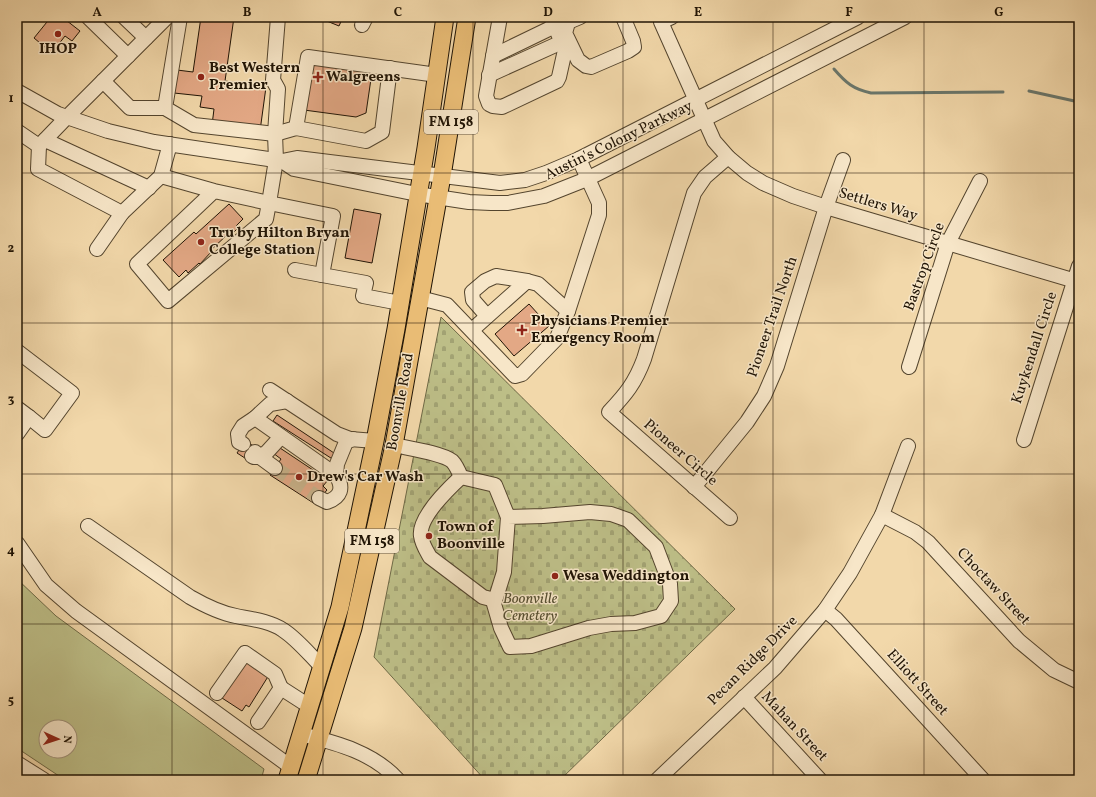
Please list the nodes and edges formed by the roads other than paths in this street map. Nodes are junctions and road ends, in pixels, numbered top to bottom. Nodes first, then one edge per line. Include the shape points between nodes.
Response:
1 (88, 17) edge
2 (124, 17) edge
3 (168, 17) edge
4 (180, 17) edge
5 (278, 17) edge
6 (445, 17) edge
7 (467, 17) edge
8 (500, 17) edge
9 (580, 17) edge
10 (623, 17) edge
11 (858, 17) edge
12 (905, 17) edge
13 (664, 19) edge
14 (560, 22) edge
15 (837, 22) edge
16 (146, 38) junction
17 (562, 42) junction
18 (128, 56) junction
19 (493, 56) junction
20 (390, 68) junction
21 (437, 74) junction
22 (489, 75) junction
23 (103, 81) junction
24 (17, 91) edge
25 (165, 108) junction
26 (700, 110) junction
27 (67, 117) junction
28 (296, 128) junction
29 (275, 134) junction
30 (19, 137) edge
31 (42, 143) junction
32 (170, 144) junction
33 (728, 156) junction
34 (579, 159) junction
35 (843, 160) dead end
36 (279, 161) junction
37 (422, 174) junction
38 (161, 176) junction
39 (442, 176) junction
40 (587, 179) junction
41 (980, 181) dead end
42 (149, 188) junction
43 (214, 191) junction
44 (417, 194) junction
45 (438, 197) junction
46 (269, 203) junction
47 (826, 207) junction
48 (122, 213) junction
49 (948, 243) junction
50 (97, 249) dead end
51 (1079, 266) edge
52 (295, 270) dead end
53 (322, 275) junction
54 (527, 281) junction
55 (1077, 281) edge
56 (420, 298) junction
57 (400, 303) junction
58 (568, 311) junction
59 (487, 316) junction
60 (472, 330) junction
61 (17, 351) edge
62 (909, 367) dead end
63 (270, 390) dead end
64 (287, 401) junction
65 (17, 408) edge
66 (29, 417) junction
67 (255, 418) junction
68 (17, 434) edge
69 (278, 435) junction
70 (353, 439) junction
71 (1024, 440) dead end
72 (375, 441) junction
73 (394, 445) junction
74 (908, 446) dead end
75 (250, 452) junction
76 (275, 468) tunnel mouth
77 (336, 476) junction
78 (461, 477) junction
79 (694, 487) junction
80 (319, 498) tunnel mouth
81 (882, 515) junction
82 (508, 517) junction
83 (730, 518) dead end
84 (88, 526) dead end
85 (17, 543) edge
86 (495, 600) junction
87 (825, 610) junction
88 (321, 666) junction
89 (1079, 682) edge
90 (281, 688) junction
91 (217, 693) dead end
92 (744, 696) junction
93 (309, 706) junction
94 (258, 722) dead end
95 (301, 734) junction
96 (320, 739) junction
97 (17, 763) edge
98 (289, 773) edge
99 (44, 780) edge
100 (306, 780) edge
101 (398, 780) edge
102 (657, 780) edge
103 (820, 780) edge
104 (983, 780) edge

1 - 18 street
2 - 16 street
3 - 16 street
4 - 25 street
5 - 29 street via 273,80 278,89
6 - 21 main road, Boonville Road / FM 158
7 - 39 main road, Boonville Road / FM 158
8 - 19 street
9 - 14 street
10 - 14 street via 633,41 588,59 572,31
11 - 15 street, Austin's Colony Parkway
12 - 26 street, Austin's Colony Parkway
13 - 26 street, Settlers Way
14 - 17 street
14 - 19 street
15 - 26 street, Austin's Colony Parkway
16 - 18 street
17 - 22 street
17 - 22 street via 565,50 557,81 502,107 489,104 486,96
18 - 23 street
19 - 22 street
20 - 21 street
20 - 28 street via 382,132 366,141
20 - 28 street via 308,57
21 - 37 main road, Boonville Road / FM 158
23 - 25 street via 130,108
23 - 27 street
24 - 27 street, Austin's Colony Parkway
25 - 29 street via 194,126
26 - 33 street, Settlers Way via 714,141
26 - 34 street, Austin's Colony Parkway
26 - 40 street, Austin's Colony Parkway
27 - 31 street
27 - 32 street, Austin's Colony Parkway via 108,131
28 - 29 street
29 - 36 street
30 - 31 street
31 - 42 street
31 - 48 street via 38,169
32 - 36 street, Austin's Colony Parkway
32 - 38 street
33 - 47 street, Settlers Way via 763,183
33 - 79 street, Pioneer Circle via 705,177 694,193 644,359 627,392 609,412
34 - 39 street, Austin's Colony Parkway via 519,181 500,183
34 - 40 street
35 - 47 street, Pioneer Trail North
36 - 37 street, Austin's Colony Parkway via 297,158
36 - 44 street, Austin's Colony Parkway via 294,169
36 - 46 street
37 - 39 street, Austin's Colony Parkway
37 - 44 main road, Boonville Road / FM 158
38 - 42 street
38 - 43 street
39 - 45 main road, Boonville Road / FM 158
40 - 45 street, Austin's Colony Parkway via 544,196 508,203 469,202
40 - 58 street via 599,203 599,215
41 - 49 street, Bastrop Circle
42 - 48 street
43 - 46 street
43 - 46 street via 137,264 168,301 266,219
44 - 45 street, Austin's Colony Parkway
44 - 57 main road, Boonville Road / FM 158
45 - 56 main road, Boonville Road / FM 158
46 - 53 street via 333,216
47 - 49 street, Settlers Way
47 - 79 street, Pioneer Trail North via 776,366 764,396 747,422
48 - 50 street
49 - 55 street, Settlers Way
49 - 62 street, Bastrop Circle
51 - 55 street, Kuykendall Circle
52 - 53 street
53 - 57 street via 366,283 364,296
54 - 58 street via 538,284
54 - 59 street
54 - 59 street via 496,276 472,292 473,300
55 - 71 street, Kuykendall Circle
56 - 60 street via 447,305
56 - 73 main road, Boonville Road / FM 158
57 - 72 main road, Boonville Road / FM 158
58 - 60 street via 557,338 522,374 515,376
59 - 60 street
61 - 66 street via 72,393 45,430
63 - 64 street
64 - 67 street via 270,404
64 - 70 street via 338,434
65 - 66 street
66 - 68 street
67 - 69 street
67 - 75 street via 243,426 234,428 230,435 231,443
69 - 75 street via 278,440 267,452
69 - 77 street
70 - 72 street
70 - 77 street via 346,442
72 - 73 main road
72 - 88 main road, Boonville Road / FM 158 via 340,607
73 - 78 street via 451,460
73 - 96 main road, Boonville Road / FM 158 via 353,628
74 - 81 street, Pecan Ridge Drive
75 - 76 street
77 - 80 street via 340,482 340,493 336,499 327,502
78 - 82 street via 495,485
78 - 86 street via 441,496 423,523 420,535 430,557 483,597
79 - 83 street, Pioneer Circle
81 - 87 street, Pecan Ridge Drive via 850,573
81 - 89 street, Choctaw Street via 915,532 928,542 1019,641 1054,670
82 - 86 street via 504,572
82 - 86 street via 590,512 611,514 628,520 656,547 670,584 671,601 661,616 635,623 589,628 531,646 510,647 501,628
84 - 88 street via 206,606 283,629
85 - 98 street via 46,584 76,611
87 - 92 street, Pecan Ridge Drive via 775,668
87 - 104 street, Elliott Street
88 - 93 main road, Boonville Road / FM 158
90 - 91 street via 275,674 245,653
90 - 93 street
90 - 94 street
92 - 102 street, Pecan Ridge Drive
92 - 103 street, Mahan Street
93 - 95 main road, Boonville Road / FM 158
95 - 96 street
95 - 98 main road, Boonville Road / FM 158
96 - 100 main road, Boonville Road / FM 158
96 - 101 street via 358,751 377,762
97 - 99 street

